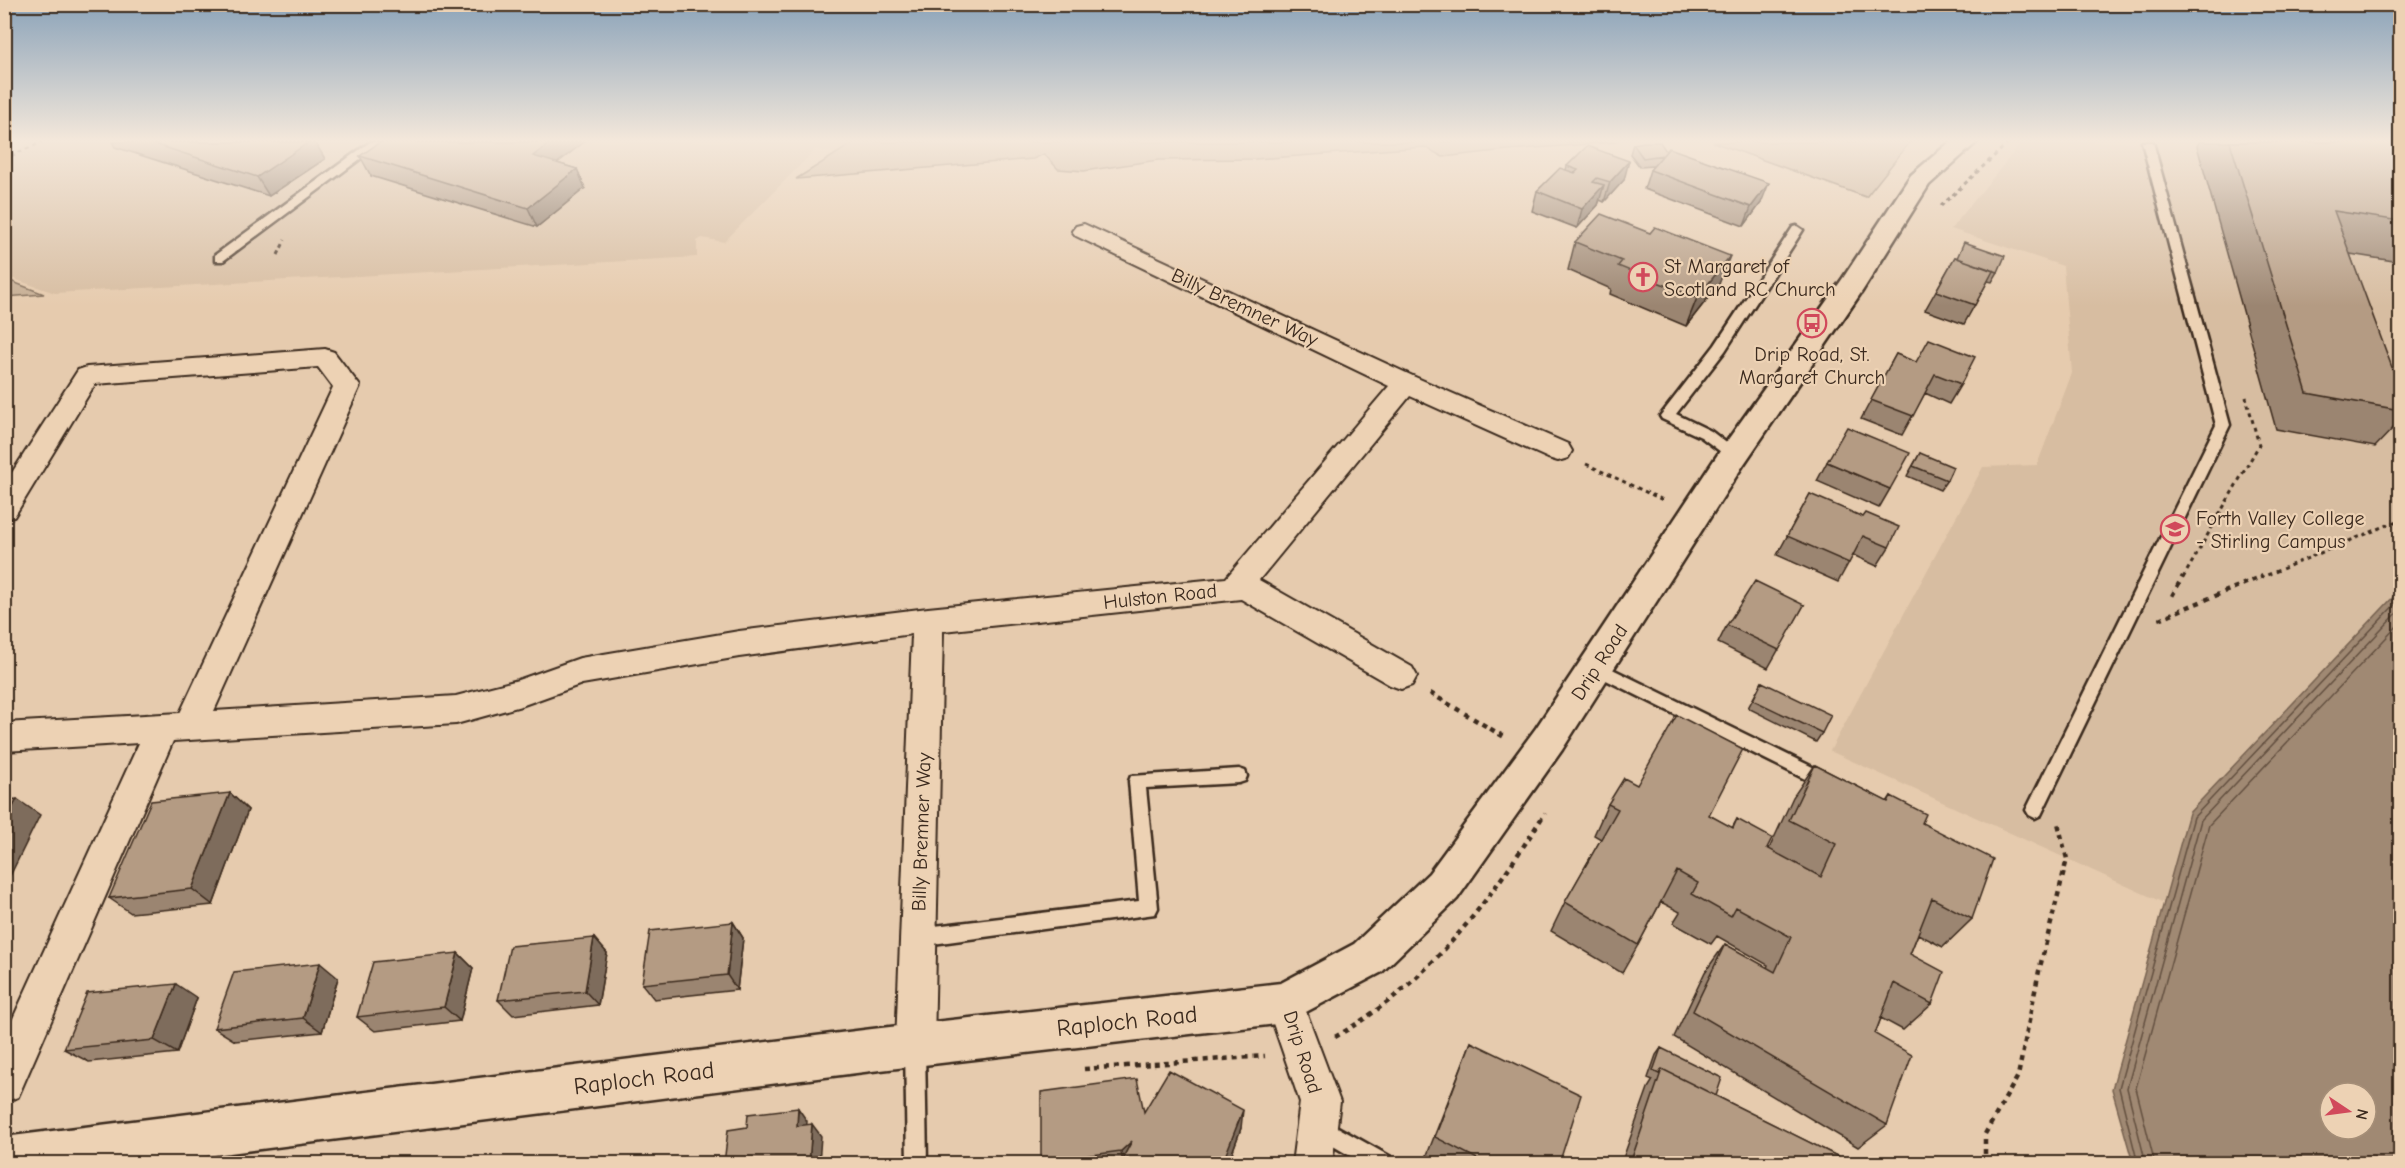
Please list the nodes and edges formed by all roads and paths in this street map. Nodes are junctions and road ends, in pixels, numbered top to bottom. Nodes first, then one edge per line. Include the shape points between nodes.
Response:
1 (303, 197) edge
2 (1909, 197) edge
3 (2162, 197) edge
4 (1797, 230) dead end
5 (1084, 231) dead end
6 (219, 258) dead end
7 (1406, 383) junction
8 (1558, 451) joint
9 (1733, 456) junction
10 (4, 509) edge
11 (1695, 515) junction
12 (2400, 520) edge
13 (1239, 583) junction
14 (927, 620) junction
15 (2154, 628) dead end
16 (1596, 667) junction
17 (1401, 676) joint
18 (176, 727) junction
19 (4, 737) edge
20 (1537, 756) junction
21 (1239, 776) dead end
22 (1840, 788) edge
23 (2035, 810) dead end
24 (2056, 816) dead end
25 (918, 938) junction
26 (1285, 1003) junction
27 (915, 1044) junction
28 (4, 1083) edge
29 (1318, 1126) junction
30 (4, 1158) edge
31 (917, 1164) edge
32 (1312, 1164) edge
33 (1384, 1164) edge
34 (1985, 1164) edge

1 - 6 lane
2 - 9 street, Drip Road
3 - 23 lane via 2223,425
4 - 9 lane via 1720,348 1667,416 1706,434
5 - 7 street, Billy Bremner Way
7 - 8 street, Billy Bremner Way
7 - 13 street, Hulston Road
8 - 11 path
9 - 11 street, Drip Road
10 - 18 street via 87,376 325,358 347,386
11 - 16 street, Drip Road
12 - 15 path via 2159,618
13 - 14 street, Hulston Road via 1234,589
13 - 17 street
14 - 18 street, Hulston Road via 739,644 580,671 521,693 456,710
14 - 25 street, Billy Bremner Way
16 - 20 street, Drip Road
16 - 22 lane
17 - 20 path
18 - 19 street, Hulston Road
18 - 28 street
20 - 26 street, Drip Road via 1443,886 1368,958
21 - 25 lane via 1137,781 1149,908
24 - 34 path via 2067,859 2018,1076 1985,1134
25 - 27 street, Billy Bremner Way
26 - 27 street, Raploch Road
26 - 29 street, Drip Road via 1320,1102
27 - 30 street, Raploch Road
27 - 31 lane
29 - 32 street, Drip Road
29 - 33 lane

